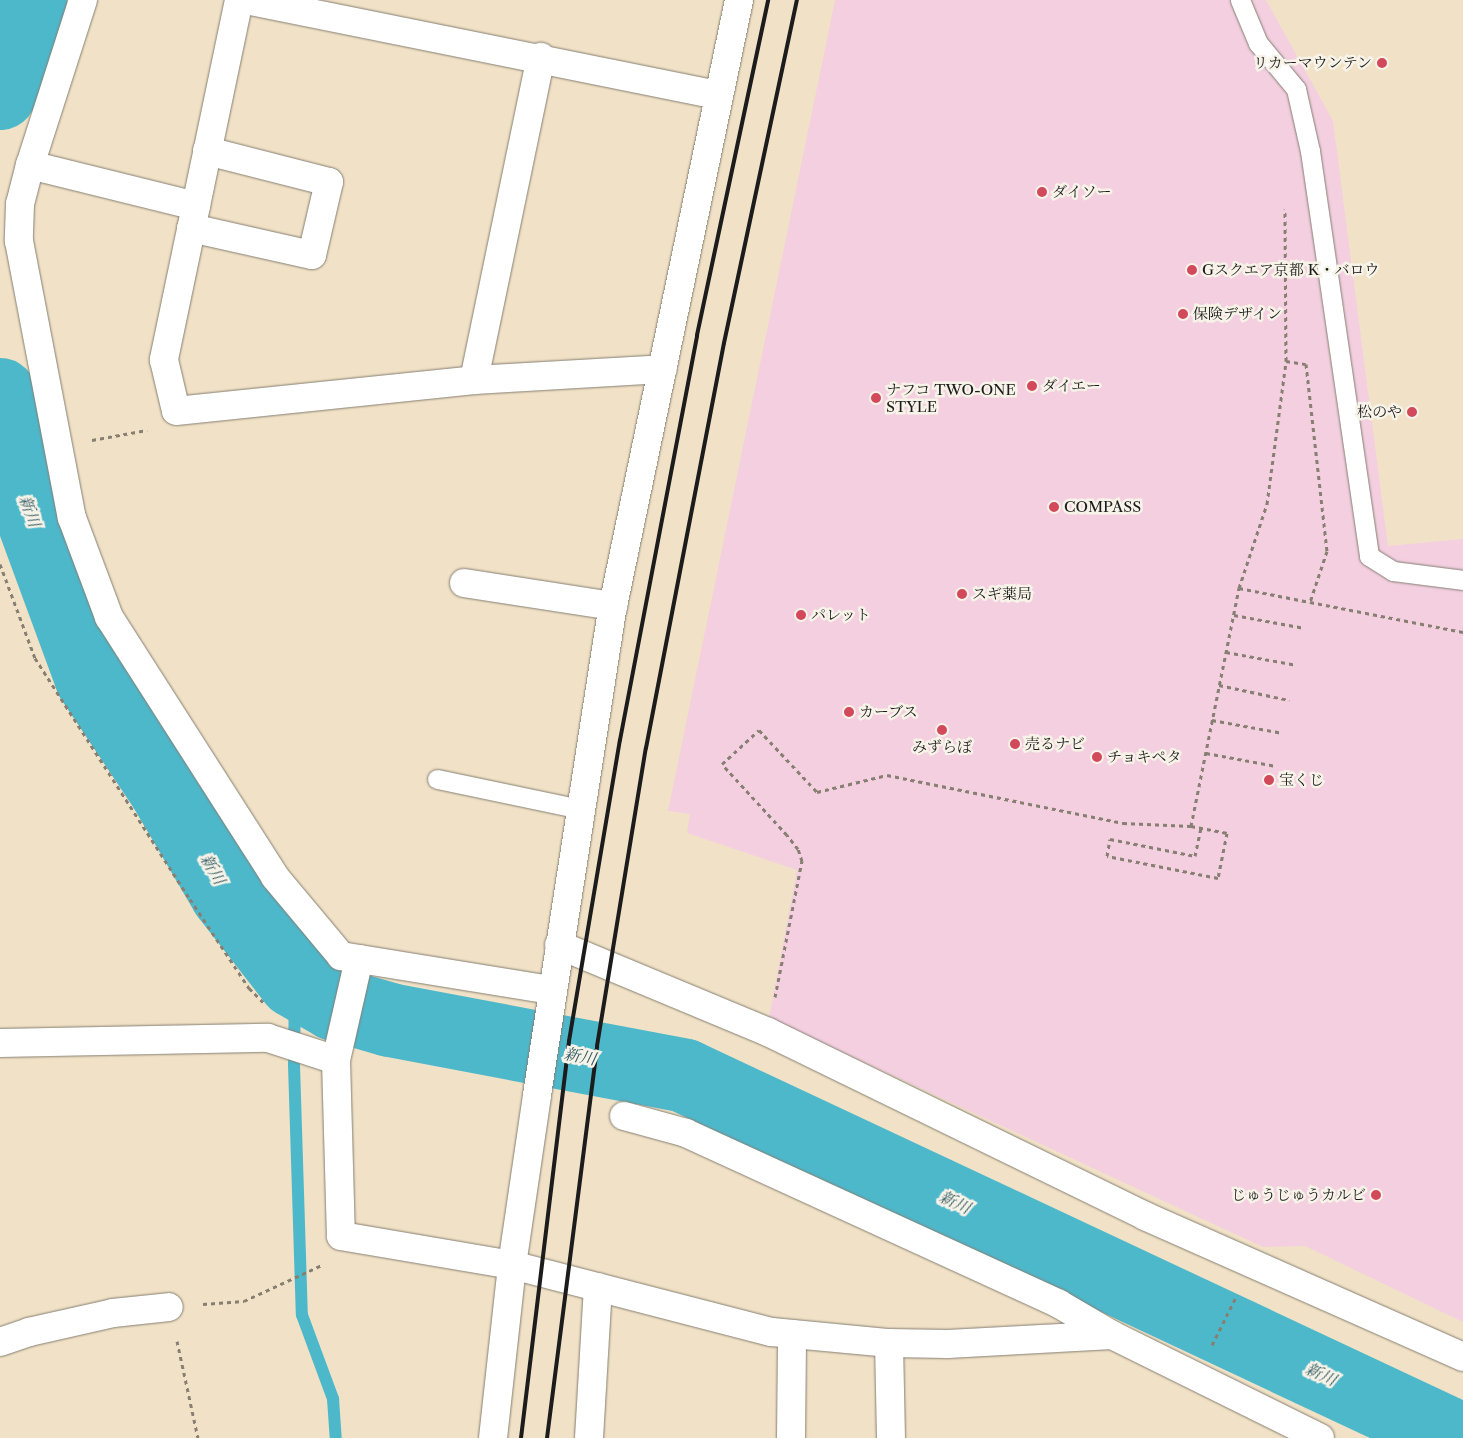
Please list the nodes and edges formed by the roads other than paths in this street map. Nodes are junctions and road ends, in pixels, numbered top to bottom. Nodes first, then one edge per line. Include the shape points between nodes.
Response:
1 (83, 0) edge
2 (239, 0) edge
3 (246, 0) edge
4 (739, 0) edge
5 (1240, 0) edge
6 (541, 57) junction
7 (719, 95) junction
8 (207, 151) junction
9 (30, 165) junction
10 (193, 217) junction
11 (663, 369) junction
12 (474, 380) junction
13 (1463, 580) edge
14 (464, 583) dead end
15 (614, 606) junction
16 (437, 779) dead end
17 (581, 808) junction
18 (559, 945) junction
19 (357, 966) junction
20 (552, 990) junction
21 (0, 1043) edge
22 (337, 1057) junction
23 (624, 1116) dead end
24 (512, 1265) junction
25 (598, 1287) junction
26 (169, 1307) road end
27 (792, 1334) junction
28 (1112, 1335) junction
29 (0, 1342) edge
30 (889, 1343) junction
31 (1463, 1357) edge
32 (493, 1438) edge
33 (589, 1438) edge
34 (791, 1438) edge
35 (890, 1438) edge
36 (1320, 1438) edge

1 - 9 street
2 - 8 street
3 - 6 street
4 - 7 street
5 - 13 lane via 1258,43 1296,89 1310,151 1369,556 1393,571
6 - 7 street
6 - 12 street
7 - 11 street
8 - 10 street
8 - 10 street via 329,182 312,255
9 - 10 street
9 - 19 street via 20,204 19,241 72,518 109,616 276,877 342,956
10 - 12 street via 164,360 176,411
11 - 12 street
11 - 15 street
14 - 15 street
15 - 17 street
16 - 17 lane
17 - 18 street
18 - 20 street
18 - 31 street via 768,1032 1145,1216
19 - 20 street
19 - 22 street
20 - 24 street
21 - 22 street via 268,1038
22 - 24 street via 341,1236
23 - 28 street via 686,1133 1059,1304
24 - 25 street
24 - 32 street
25 - 27 street via 772,1332
25 - 33 street
26 - 29 street via 113,1313
27 - 30 street
27 - 34 street
28 - 30 street via 948,1344
28 - 36 street
30 - 35 street

